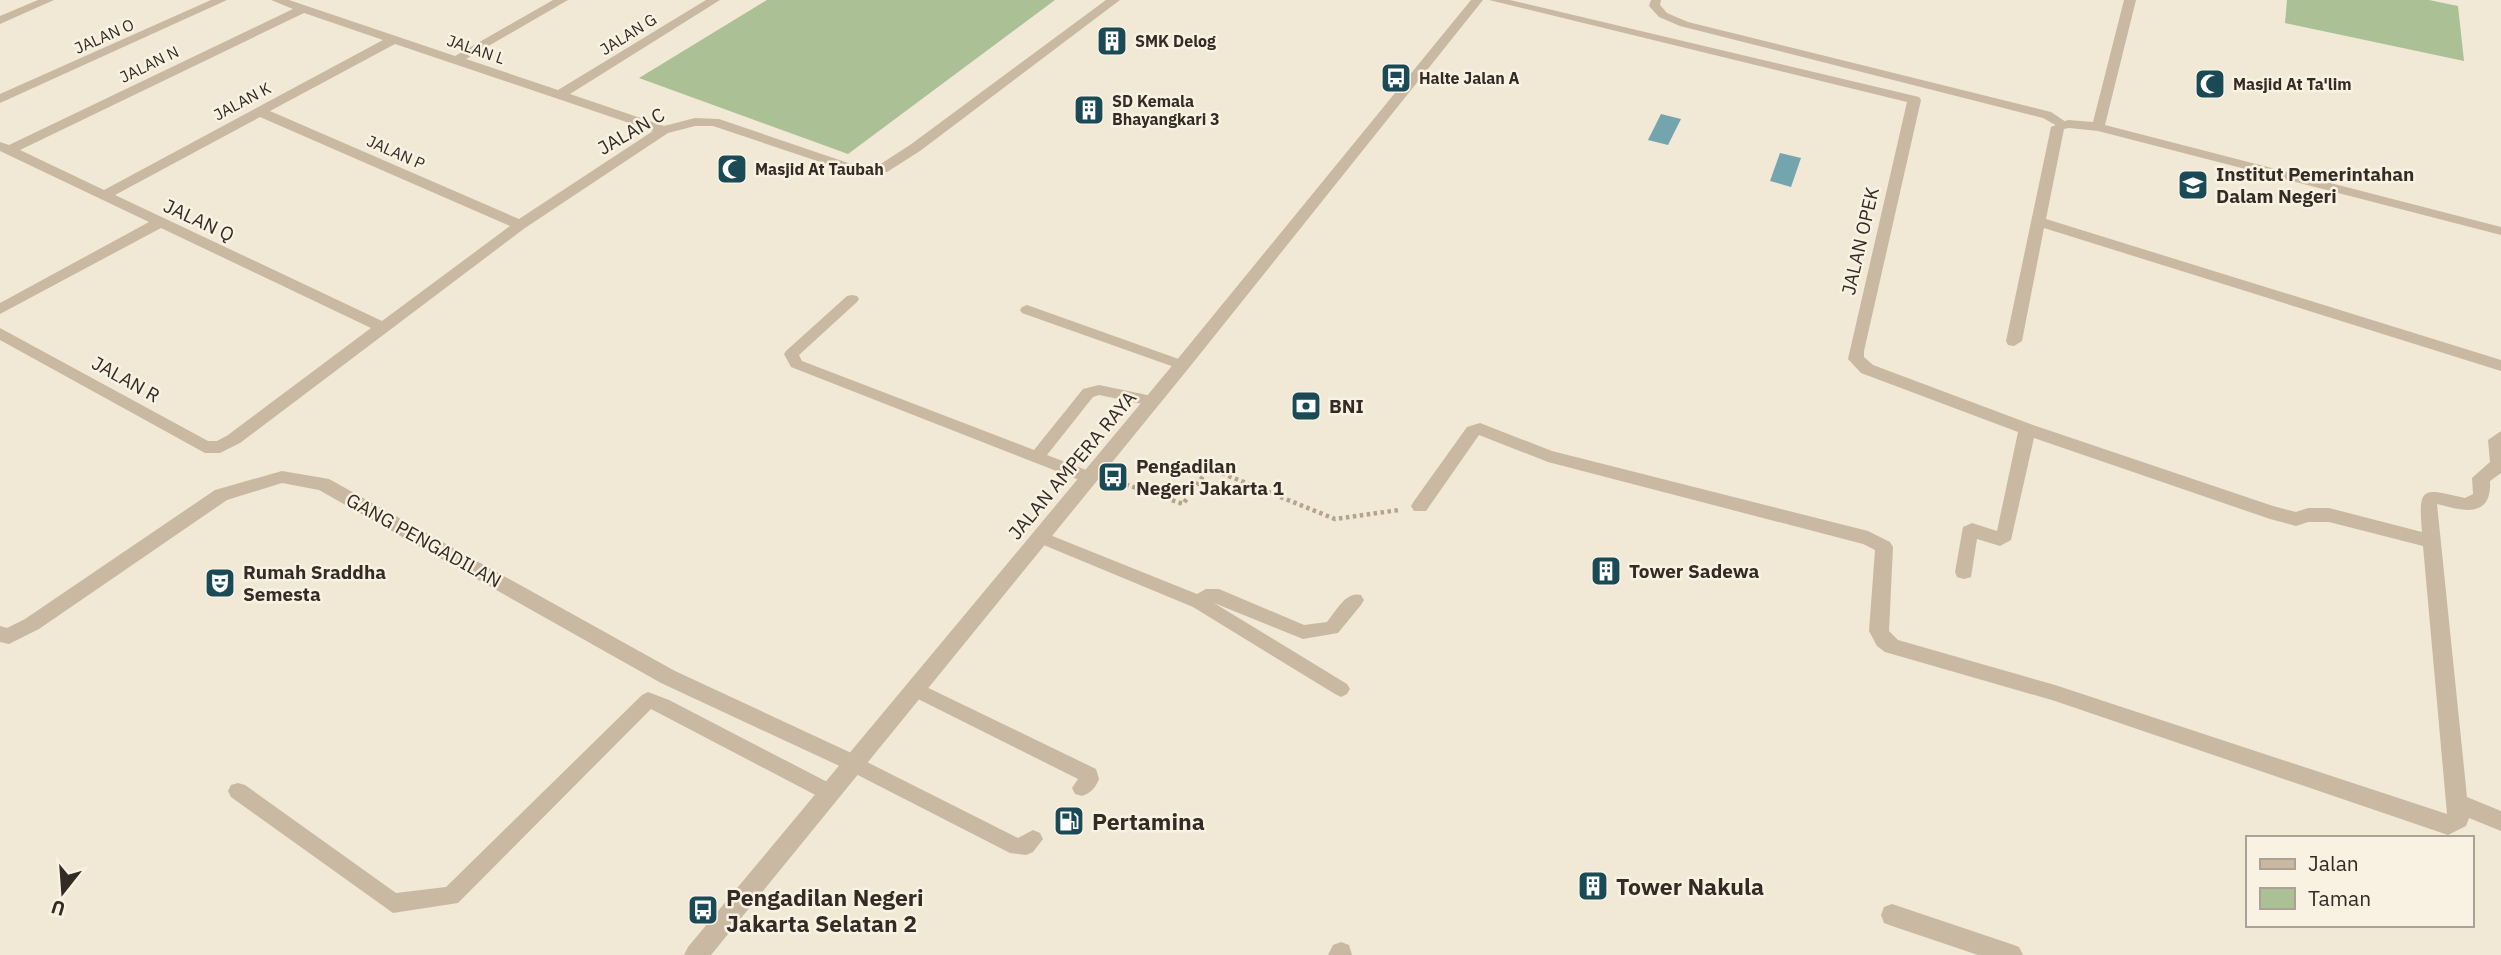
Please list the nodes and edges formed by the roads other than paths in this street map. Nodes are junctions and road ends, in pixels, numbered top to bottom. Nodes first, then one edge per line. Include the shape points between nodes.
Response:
1 (48, 0) edge
2 (221, 0) edge
3 (277, 0) edge
4 (562, 0) edge
5 (714, 0) edge
6 (1115, 0) edge
7 (1477, 0) edge
8 (1495, 0) edge
9 (1656, 0) edge
10 (2130, 0) edge
11 (303, 9) junction
12 (0, 20) edge
13 (396, 38) junction
14 (456, 60) junction
15 (558, 96) junction
16 (0, 99) edge
17 (258, 111) junction
18 (2063, 124) junction
19 (2098, 127) junction
20 (663, 130) junction
21 (5, 148) edge
22 (105, 195) junction
23 (2040, 222) junction
24 (159, 223) junction
25 (520, 225) junction
26 (2501, 231) edge
27 (852, 299) dead end
28 (0, 309) edge
29 (1027, 310) dead end
30 (382, 327) junction
31 (0, 333) edge
32 (2014, 341) dead end
33 (1182, 365) junction
34 (2501, 366) edge
35 (1152, 401) junction
36 (2027, 429) junction
37 (2501, 437) edge
38 (234, 439) joint
39 (1037, 457) junction
40 (1090, 475) junction
41 (1420, 506) road end
42 (1040, 537) junction
43 (2432, 541) junction
44 (1964, 572) dead end
45 (1355, 600) dead end
46 (1199, 602) junction
47 (0, 634) edge
48 (914, 689) junction
49 (1341, 689) dead end
50 (853, 763) junction
51 (1082, 788) dead end
52 (237, 791) dead end
53 (828, 792) junction
54 (2456, 803) junction
55 (2501, 821) edge
56 (1033, 839) dead end
57 (1892, 915) dead end
58 (696, 955) edge
59 (2011, 955) edge

1 - 12 street
2 - 16 street, JALAN O
3 - 11 street, JALAN L
4 - 14 street
5 - 15 street, JALAN G
6 - 20 street, JALAN C via 882,170 856,170 714,122
7 - 33 street, JALAN AMPERA RAYA
8 - 36 street, JALAN OPEK via 1914,100 1856,359 1867,369
9 - 18 lane via 1654,6 1663,15 1684,24 2047,115
10 - 19 street
11 - 13 street, JALAN L
11 - 21 street, JALAN N
13 - 14 street, JALAN L
13 - 17 street, JALAN K
14 - 15 street, JALAN L
15 - 20 street, JALAN L
17 - 22 street, JALAN K
17 - 25 street, JALAN P
18 - 19 street
18 - 23 street via 2058,127
19 - 26 street
20 - 25 street, JALAN C
21 - 22 street, JALAN Q
22 - 24 street, JALAN Q
23 - 32 street
23 - 34 street
24 - 28 street
24 - 30 street, JALAN Q
25 - 30 street, JALAN C
27 - 39 lane via 791,354 796,364
29 - 33 lane
30 - 38 street, JALAN C
31 - 38 street, JALAN R via 205,447 220,447
33 - 35 street, JALAN AMPERA RAYA
35 - 39 lane via 1098,390 1088,393
35 - 40 street, JALAN AMPERA RAYA
36 - 43 street, JALAN OPEK via 2291,518 2329,515
36 - 44 street via 2005,535 2000,540 1969,532
37 - 43 street via 2497,440 2499,462 2481,478 2482,497 2467,505 2434,497 2428,500
39 - 40 lane
40 - 42 street, JALAN AMPERA RAYA
41 - 54 street via 1473,431 1480,429 1548,456 1868,538 1884,547 1879,631 1892,646 2098,707 2442,824 2457,822
42 - 46 lane
42 - 48 street, JALAN AMPERA RAYA
43 - 54 street
45 - 46 lane via 1332,628 1306,633 1219,596 1206,596
46 - 49 lane
47 - 50 street, GANG PENGADILAN via 9,636 32,624 221,495 282,477 323,484 668,677
48 - 50 street, JALAN AMPERA RAYA
48 - 51 lane via 1089,775
50 - 53 street, JALAN AMPERA RAYA
50 - 56 lane via 1017,847
52 - 53 lane via 393,903 451,895 648,700
53 - 58 street, JALAN AMPERA RAYA
54 - 55 street
57 - 59 street

